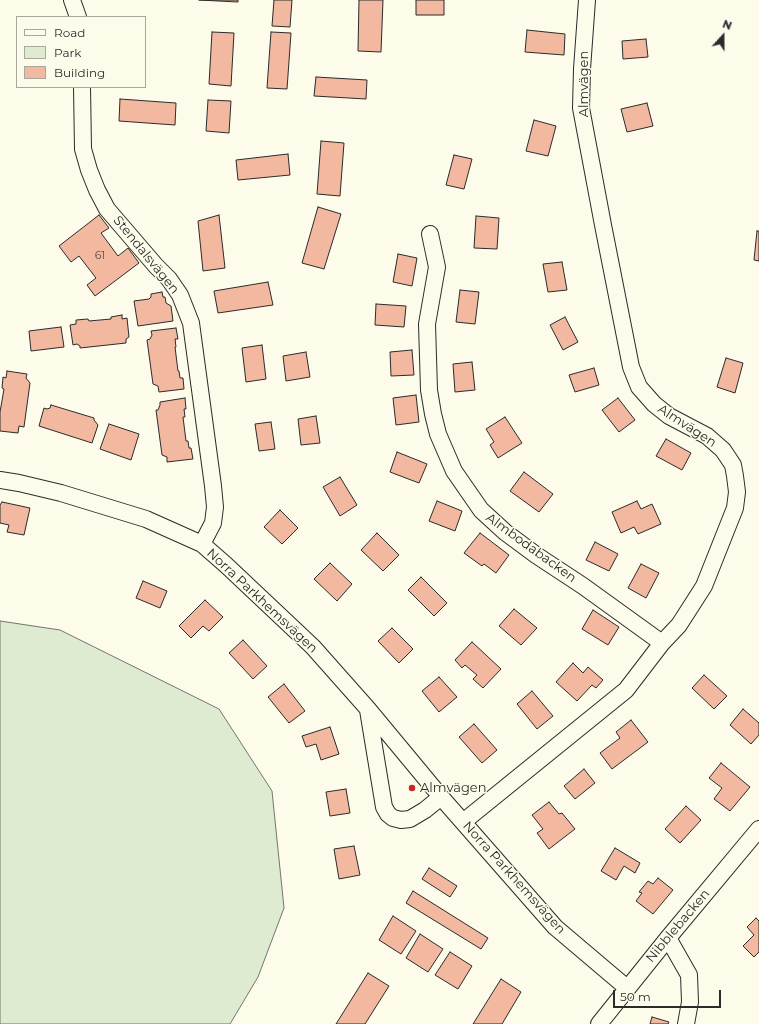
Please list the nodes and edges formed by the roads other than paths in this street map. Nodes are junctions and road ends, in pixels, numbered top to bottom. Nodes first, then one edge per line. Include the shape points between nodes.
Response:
1 (72, 0) edge
2 (587, 0) edge
3 (78, 16) edge
4 (82, 88) edge
5 (430, 234) dead end
6 (0, 480) edge
7 (202, 544) junction
8 (662, 643) junction
9 (368, 709) junction
10 (441, 797) junction
11 (463, 822) junction
12 (759, 829) edge
13 (668, 938) junction
14 (627, 988) junction
15 (599, 1024) edge
16 (686, 1024) edge

1 - 3 street
2 - 8 street, Almvägen via 581,108 631,367 639,387 654,404 673,418 707,436 723,450 733,464 737,492 735,508 704,586 679,625
4 - 7 street, Stendalsvägen via 83,149 97,190 107,209 169,279 180,295 191,322 215,507 213,523
5 - 8 street, Almbodabacken via 437,267 427,324 429,390 438,434 454,471 481,510 505,532
6 - 7 street, Norra Parkhemsvägen via 61,493 146,519
7 - 9 street, Norra Parkhemsvägen via 313,647
8 - 11 street, Almvägen via 626,690
9 - 10 street, Norra Parkhemsvägen
9 - 10 street via 384,807 388,814 401,820 410,819
10 - 11 street, Norra Parkhemsvägen
11 - 14 street, Norra Parkhemsvägen via 555,927
12 - 13 street, Nibblebacken
13 - 14 street, Nibblebacken
13 - 16 street via 689,975 690,1002
14 - 15 street, Nibblebacken

